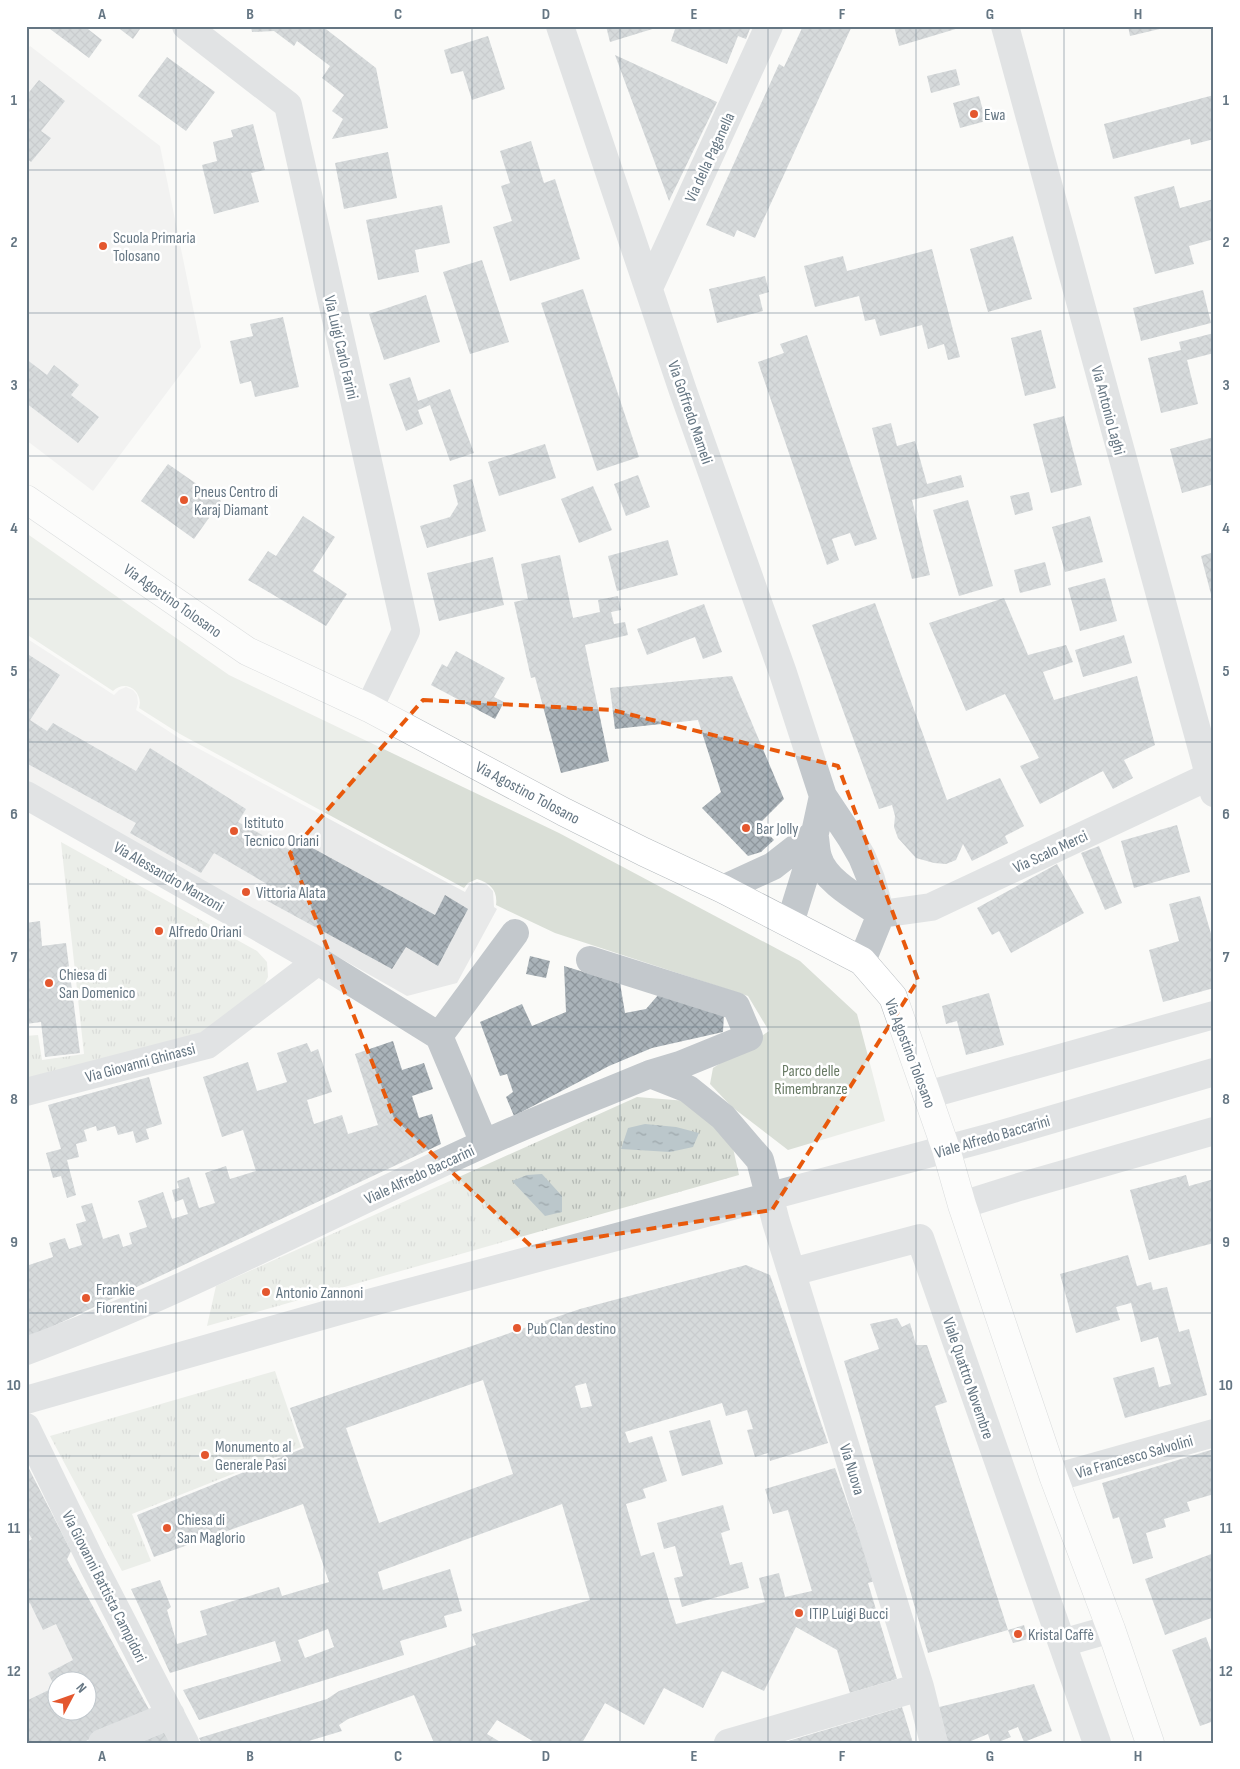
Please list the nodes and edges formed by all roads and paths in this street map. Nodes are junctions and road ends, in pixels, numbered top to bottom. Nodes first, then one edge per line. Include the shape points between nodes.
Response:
1 (186, 26) edge
2 (560, 26) edge
3 (769, 26) edge
4 (1005, 26) edge
5 (649, 288) junction
6 (26, 498) edge
7 (369, 708) junction
8 (1212, 781) edge
9 (26, 795) edge
10 (823, 796) junction
11 (814, 834) junction
12 (723, 889) junction
13 (881, 914) junction
14 (790, 923) junction
15 (515, 932) dead end
16 (590, 960) dead end
17 (318, 961) junction
18 (862, 961) junction
19 (1214, 1015) edge
20 (439, 1036) junction
21 (1214, 1072) edge
22 (650, 1074) junction
23 (26, 1092) edge
24 (927, 1095) junction
25 (1214, 1131) edge
26 (484, 1143) junction
27 (946, 1149) junction
28 (769, 1196) junction
29 (962, 1204) junction
30 (792, 1272) junction
31 (26, 1351) edge
32 (26, 1400) edge
33 (26, 1428) edge
34 (1214, 1433) edge
35 (1054, 1478) junction
36 (1111, 1629) junction
37 (1062, 1643) junction
38 (920, 1687) junction
39 (171, 1715) junction
40 (102, 1743) edge
41 (186, 1743) edge
42 (728, 1743) edge
43 (934, 1743) edge
44 (1097, 1743) edge
45 (1150, 1743) edge

1 - 7 street, Via Luigi Carlo Farini via 288,105 406,631
2 - 5 street, Via Goffredo Mameli
3 - 5 street, Via della Paganella
4 - 8 street, Via Antonio Laghi
5 - 10 street, Via Goffredo Mameli
6 - 7 main road, Via Agostino Tolosano via 247,651
7 - 12 main road, Via Agostino Tolosano via 591,825
8 - 13 street, Via Scalo Merci via 930,907
9 - 17 street, Via Alessandro Manzoni
10 - 11 street
10 - 13 street, Via Goffredo Mameli via 862,857
11 - 12 street via 773,866
11 - 13 street via 818,858 825,872 836,884
11 - 14 street
12 - 14 main road, Via Agostino Tolosano
13 - 18 street
14 - 18 main road, Via Agostino Tolosano
15 - 20 street
16 - 22 street via 736,1006 749,1037 680,1066
17 - 20 street, Via Alessandro Manzoni
17 - 23 street, Via Giovanni Ghinassi via 207,1045
18 - 24 main road, Via Agostino Tolosano via 893,997
19 - 24 street
20 - 26 street
21 - 27 street, Viale Alfredo Baccarini
22 - 26 street, Viale Alfredo Baccarini
22 - 28 street via 688,1090 723,1117 760,1160
24 - 27 main road, Via Agostino Tolosano
25 - 29 street
26 - 31 street, Viale Alfredo Baccarini via 141,1305
27 - 28 street, Viale Alfredo Baccarini
27 - 29 main road
28 - 30 street, Via Nuova
28 - 32 street, Viale Alfredo Baccarini via 338,1311
29 - 35 main road
30 - 37 street, Viale Quattro Novembre via 920,1238
30 - 38 street, Via Nuova
33 - 39 street, Via Giovanni Battista Campidori
34 - 35 street, Via Francesco Salvolini
35 - 36 main road
36 - 37 street
36 - 45 main road
37 - 44 street, Viale Quattro Novembre
38 - 42 street
38 - 43 street, Via Nuova
39 - 40 street
39 - 41 street, Via Giovanni Battista Campidori

